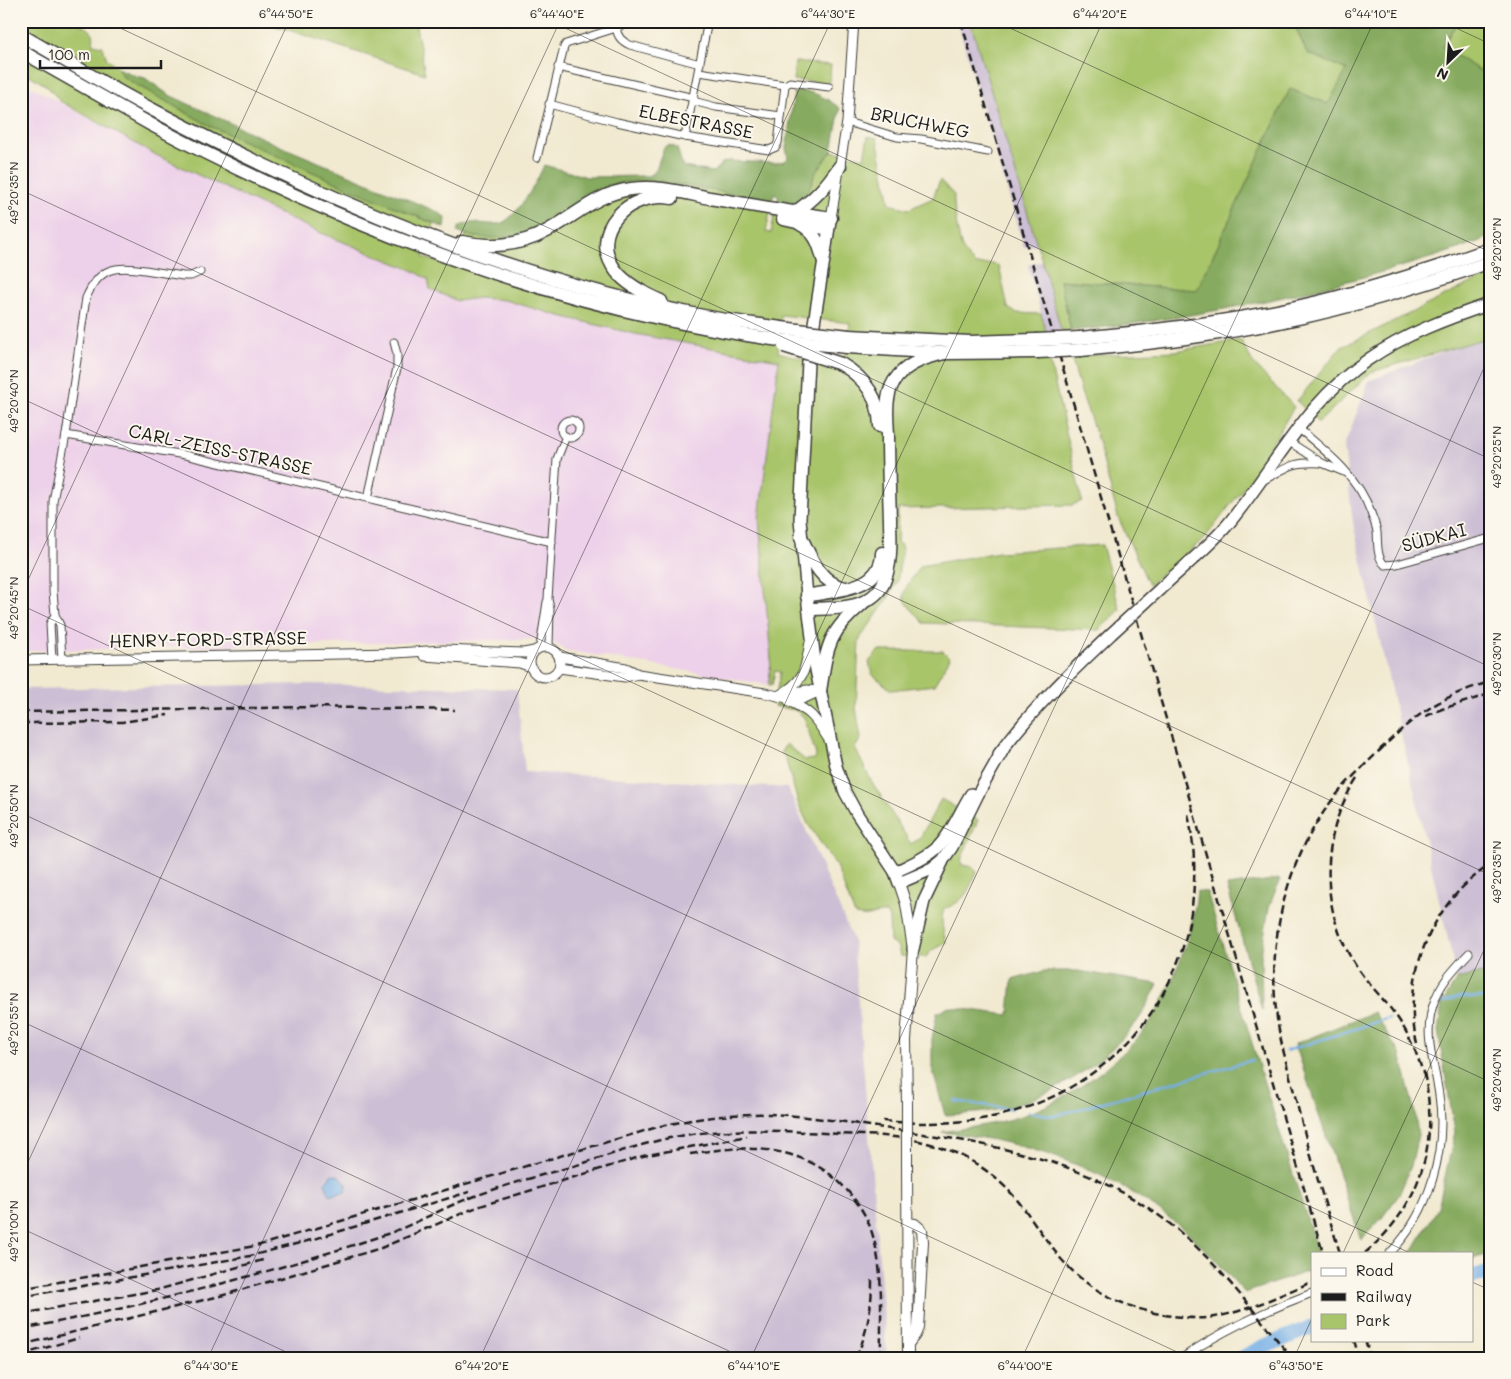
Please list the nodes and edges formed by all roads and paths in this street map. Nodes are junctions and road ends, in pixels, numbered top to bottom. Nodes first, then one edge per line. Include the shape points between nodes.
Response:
1 (630, 21) edge
2 (708, 21) edge
3 (854, 21) edge
4 (616, 28) junction
5 (21, 35) edge
6 (21, 51) edge
7 (558, 67) junction
8 (700, 68) junction
9 (785, 85) junction
10 (829, 87) dead end
11 (693, 100) junction
12 (549, 104) junction
13 (781, 116) junction
14 (847, 122) junction
15 (685, 137) junction
16 (988, 152) dead end
17 (537, 158) dead end
18 (840, 166) junction
19 (794, 217) junction
20 (829, 224) junction
21 (463, 245) junction
22 (1490, 249) edge
23 (823, 259) junction
24 (1490, 262) edge
25 (200, 272) dead end
26 (1490, 304) edge
27 (703, 316) junction
28 (780, 338) junction
29 (848, 341) junction
30 (394, 342) dead end
31 (1081, 344) junction
32 (1037, 346) junction
33 (945, 353) junction
34 (1298, 428) junction
35 (66, 435) junction
36 (566, 436) dead end
37 (1288, 441) junction
38 (1322, 463) junction
39 (1345, 472) junction
40 (1259, 483) junction
41 (368, 498) junction
42 (801, 537) junction
43 (1490, 538) edge
44 (552, 542) junction
45 (845, 588) junction
46 (807, 596) junction
47 (863, 602) junction
48 (809, 609) junction
49 (54, 615) junction
50 (812, 635) junction
51 (541, 648) junction
52 (396, 653) junction
53 (560, 657) junction
54 (52, 659) junction
55 (62, 659) junction
56 (21, 660) edge
57 (531, 667) junction
58 (559, 668) junction
59 (638, 674) junction
60 (820, 691) junction
61 (778, 696) junction
62 (830, 742) junction
63 (1004, 748) junction
64 (943, 860) junction
65 (897, 878) junction
66 (913, 949) junction
67 (1470, 953) dead end
68 (908, 1223) junction
69 (1391, 1252) edge
70 (1311, 1294) edge
71 (908, 1345) junction
72 (908, 1358) edge
73 (1182, 1358) edge

1 - 4 street
2 - 8 street
3 - 14 street
4 - 7 street via 566,44
4 - 8 street via 622,41 630,45
5 - 21 highway via 225,146 344,202
6 - 28 highway via 219,159 330,210 457,261 630,312 755,337
7 - 11 street
7 - 12 street
8 - 9 street
8 - 11 street
9 - 10 street via 790,82
9 - 13 street, ELBESTRASSE
11 - 13 street via 716,108
11 - 15 street
12 - 15 street, ELBESTRASSE
12 - 17 street
13 - 15 street, ELBESTRASSE via 778,143 769,150
14 - 16 street, BRUCHWEG via 897,137
14 - 18 street
18 - 19 highway via 826,186
18 - 20 street
19 - 20 highway
19 - 21 highway via 669,190 633,188 598,199 533,238 515,244
19 - 23 highway via 815,236
19 - 27 highway via 668,197 634,202 624,208 615,218 607,238 610,259 616,271 630,284 662,302
20 - 23 main road
21 - 27 highway via 570,283
22 - 31 highway via 1390,282 1285,309
23 - 42 main road via 808,362
24 - 31 highway via 1394,294 1288,320 1194,337
25 - 35 street via 183,276 119,267 112,268 95,282 84,305
26 - 34 main road via 1432,325 1368,359 1331,390
27 - 28 highway
28 - 29 highway, bridge
28 - 45 highway, bridge via 841,364 860,377 875,398 880,414 882,557 874,576
29 - 32 highway
29 - 33 highway
30 - 41 street via 397,368
31 - 32 highway, bridge
32 - 33 highway
33 - 47 highway via 924,358 904,369 891,387 887,411 889,566 881,588
34 - 37 main road
34 - 39 street
35 - 41 street, CARL-ZEISS-STRASSE via 184,455
35 - 49 street via 53,501
36 - 44 street via 557,459
37 - 38 street
37 - 40 main road
38 - 39 street
38 - 40 street via 1290,465
39 - 43 street, SÜDKAI via 1367,500 1376,529 1379,555 1385,564 1397,564
40 - 63 main road, bridge via 1224,528 1052,690
41 - 44 street, CARL-ZEISS-STRASSE
42 - 45 highway via 824,578
42 - 46 main road
44 - 51 street via 550,609
45 - 46 highway
46 - 48 main road
47 - 48 highway
47 - 60 highway via 842,623 829,644
48 - 50 main road
49 - 54 street via 50,624
49 - 55 street via 60,625
50 - 60 main road
50 - 61 street via 802,676 792,688
51 - 52 street, HENRY-FORD-STRASSE via 524,653 443,650
51 - 53 street via 556,650
51 - 57 street via 530,658
52 - 55 street, HENRY-FORD-STRASSE
52 - 57 street, HENRY-FORD-STRASSE via 520,663
53 - 58 street
53 - 59 street via 626,668
54 - 55 street, HENRY-FORD-STRASSE
54 - 56 street, HENRY-FORD-STRASSE
57 - 58 street via 543,677 552,675
58 - 59 street via 625,677
59 - 61 street
60 - 61 street via 796,700
60 - 62 main road
61 - 62 street via 807,710
62 - 65 main road via 846,792
63 - 64 main road
63 - 65 main road via 938,848
64 - 65 main road via 932,869
64 - 66 main road via 924,901
65 - 66 main road via 906,904
66 - 68 main road, bridge via 906,1040
67 - 69 street via 1448,976 1432,1006 1428,1036 1439,1094 1441,1146 1427,1196 1416,1219
68 - 71 main road
68 - 71 main road via 922,1230 922,1243 918,1328
70 - 73 street via 1241,1323
71 - 72 main road

